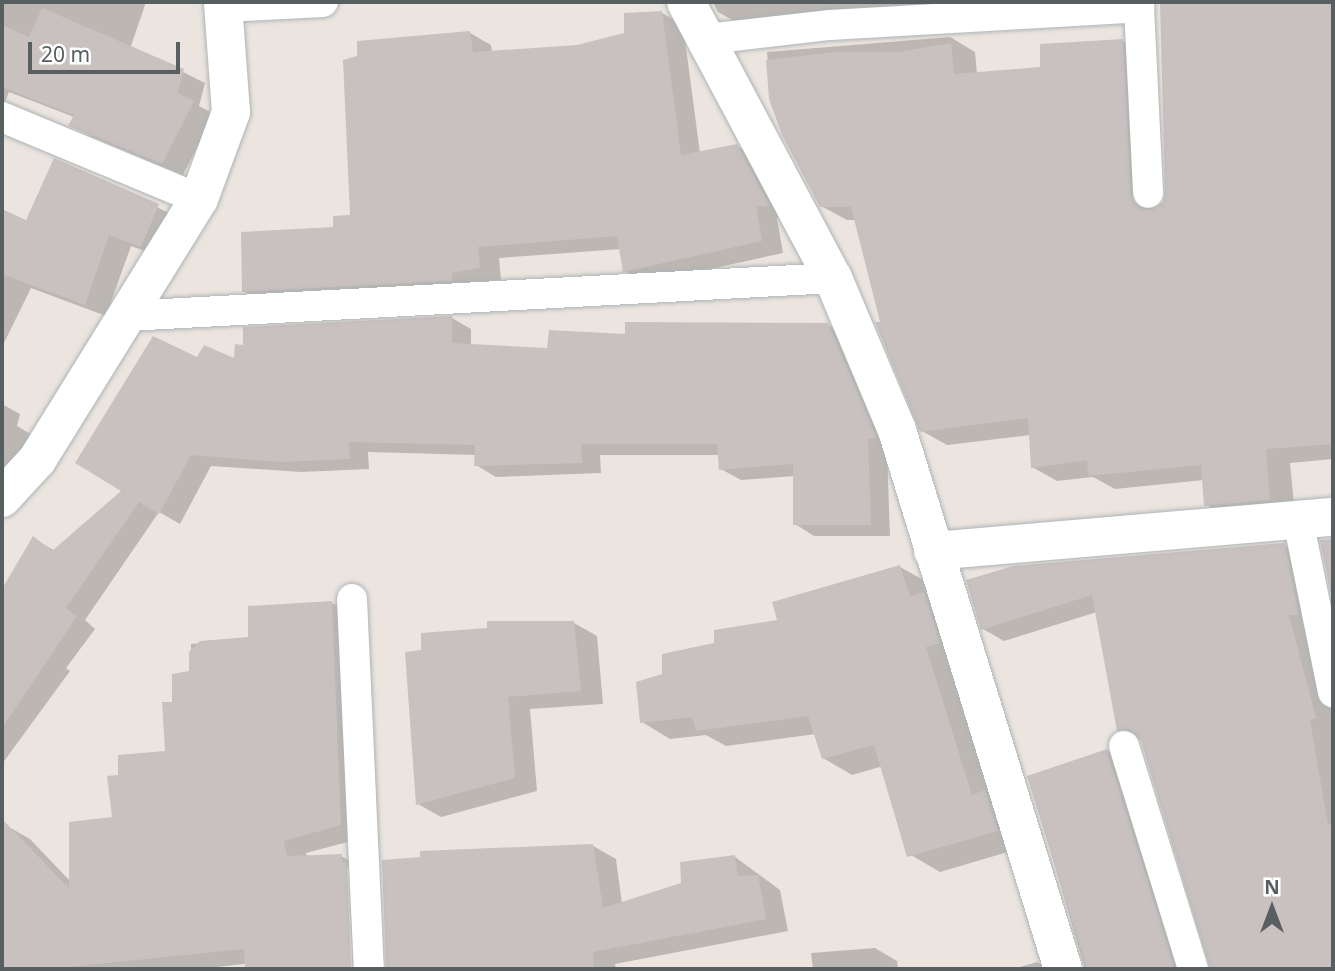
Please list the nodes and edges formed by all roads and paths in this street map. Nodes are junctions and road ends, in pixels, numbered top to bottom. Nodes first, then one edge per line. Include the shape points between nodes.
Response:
1 (323, 2) edge
2 (686, 2) edge
3 (223, 5) edge
4 (1139, 5) edge
5 (707, 39) junction
6 (2, 117) edge
7 (1148, 193) dead end
8 (199, 198) junction
9 (833, 278) junction
10 (127, 316) junction
11 (2, 498) edge
12 (1316, 519) edge
13 (933, 551) junction
14 (352, 598) dead end
15 (1333, 692) edge
16 (1124, 746) dead end
17 (369, 969) edge
18 (1063, 969) edge
19 (1193, 969) edge

1 - 3 lane
2 - 5 street
3 - 8 street via 231,112
4 - 5 lane via 830,25
4 - 7 lane
5 - 9 street
6 - 8 lane
8 - 10 street
9 - 10 lane
9 - 13 street via 897,430
10 - 11 street via 37,460
12 - 13 street
12 - 15 lane
13 - 18 street
14 - 17 lane
16 - 19 lane

